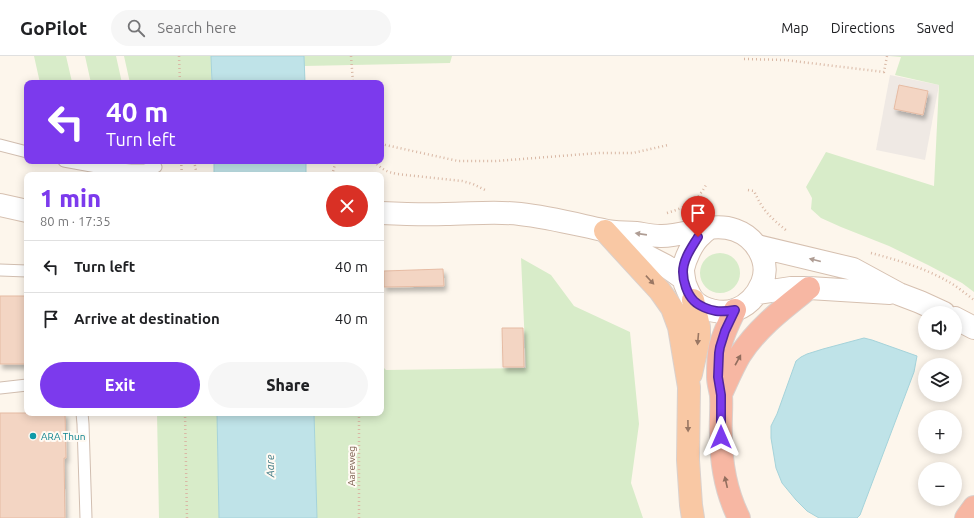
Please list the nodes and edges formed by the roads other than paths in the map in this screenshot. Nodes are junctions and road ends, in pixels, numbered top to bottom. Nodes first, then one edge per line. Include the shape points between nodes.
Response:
1 (0, 145) edge
2 (24, 151) edge
3 (80, 164) edge
4 (156, 167) dead end
5 (0, 205) edge
6 (24, 210) edge
7 (384, 213) edge
8 (24, 218) edge
9 (0, 220) edge
10 (708, 229) junction
11 (605, 231) junction
12 (757, 246) junction
13 (0, 270) edge
14 (24, 271) edge
15 (684, 280) junction
16 (809, 288) junction
17 (758, 293) junction
18 (899, 294) junction
19 (693, 300) junction
20 (929, 306) edge
21 (735, 310) junction
22 (962, 322) edge
23 (974, 328) edge
24 (24, 385) edge
25 (689, 387) junction
26 (0, 388) edge
27 (721, 395) junction
28 (82, 416) edge
29 (974, 507) edge
30 (86, 518) edge
31 (693, 518) edge
32 (739, 518) edge
33 (966, 518) edge

1 - 2 lane
3 - 4 lane via 130,170
5 - 6 main road
7 - 11 main road via 518,214 556,219
8 - 9 main road
10 -> 11 main road via 661,236
10 - 12 main road via 734,229 743,233
10 - 15 main road via 698,237 687,257 683,271
11 - 15 main road via 666,266
11 -> 25 highway via 660,291 672,308 679,327
12 - 17 main road via 765,269
18 -> 12 main road via 853,269
13 - 14 lane
15 - 19 main road
16 - 17 main road
16 - 18 main road
27 -> 16 highway via 739,356 752,339 772,318
17 - 21 main road
18 - 20 main road
19 - 21 main road via 715,311
19 -> 25 highway via 699,338
21 - 27 highway via 720,347 718,377
22 - 23 main road
24 - 26 lane
25 -> 31 highway via 688,460
32 -> 27 highway via 728,492 724,473
28 - 30 lane
29 - 33 highway

